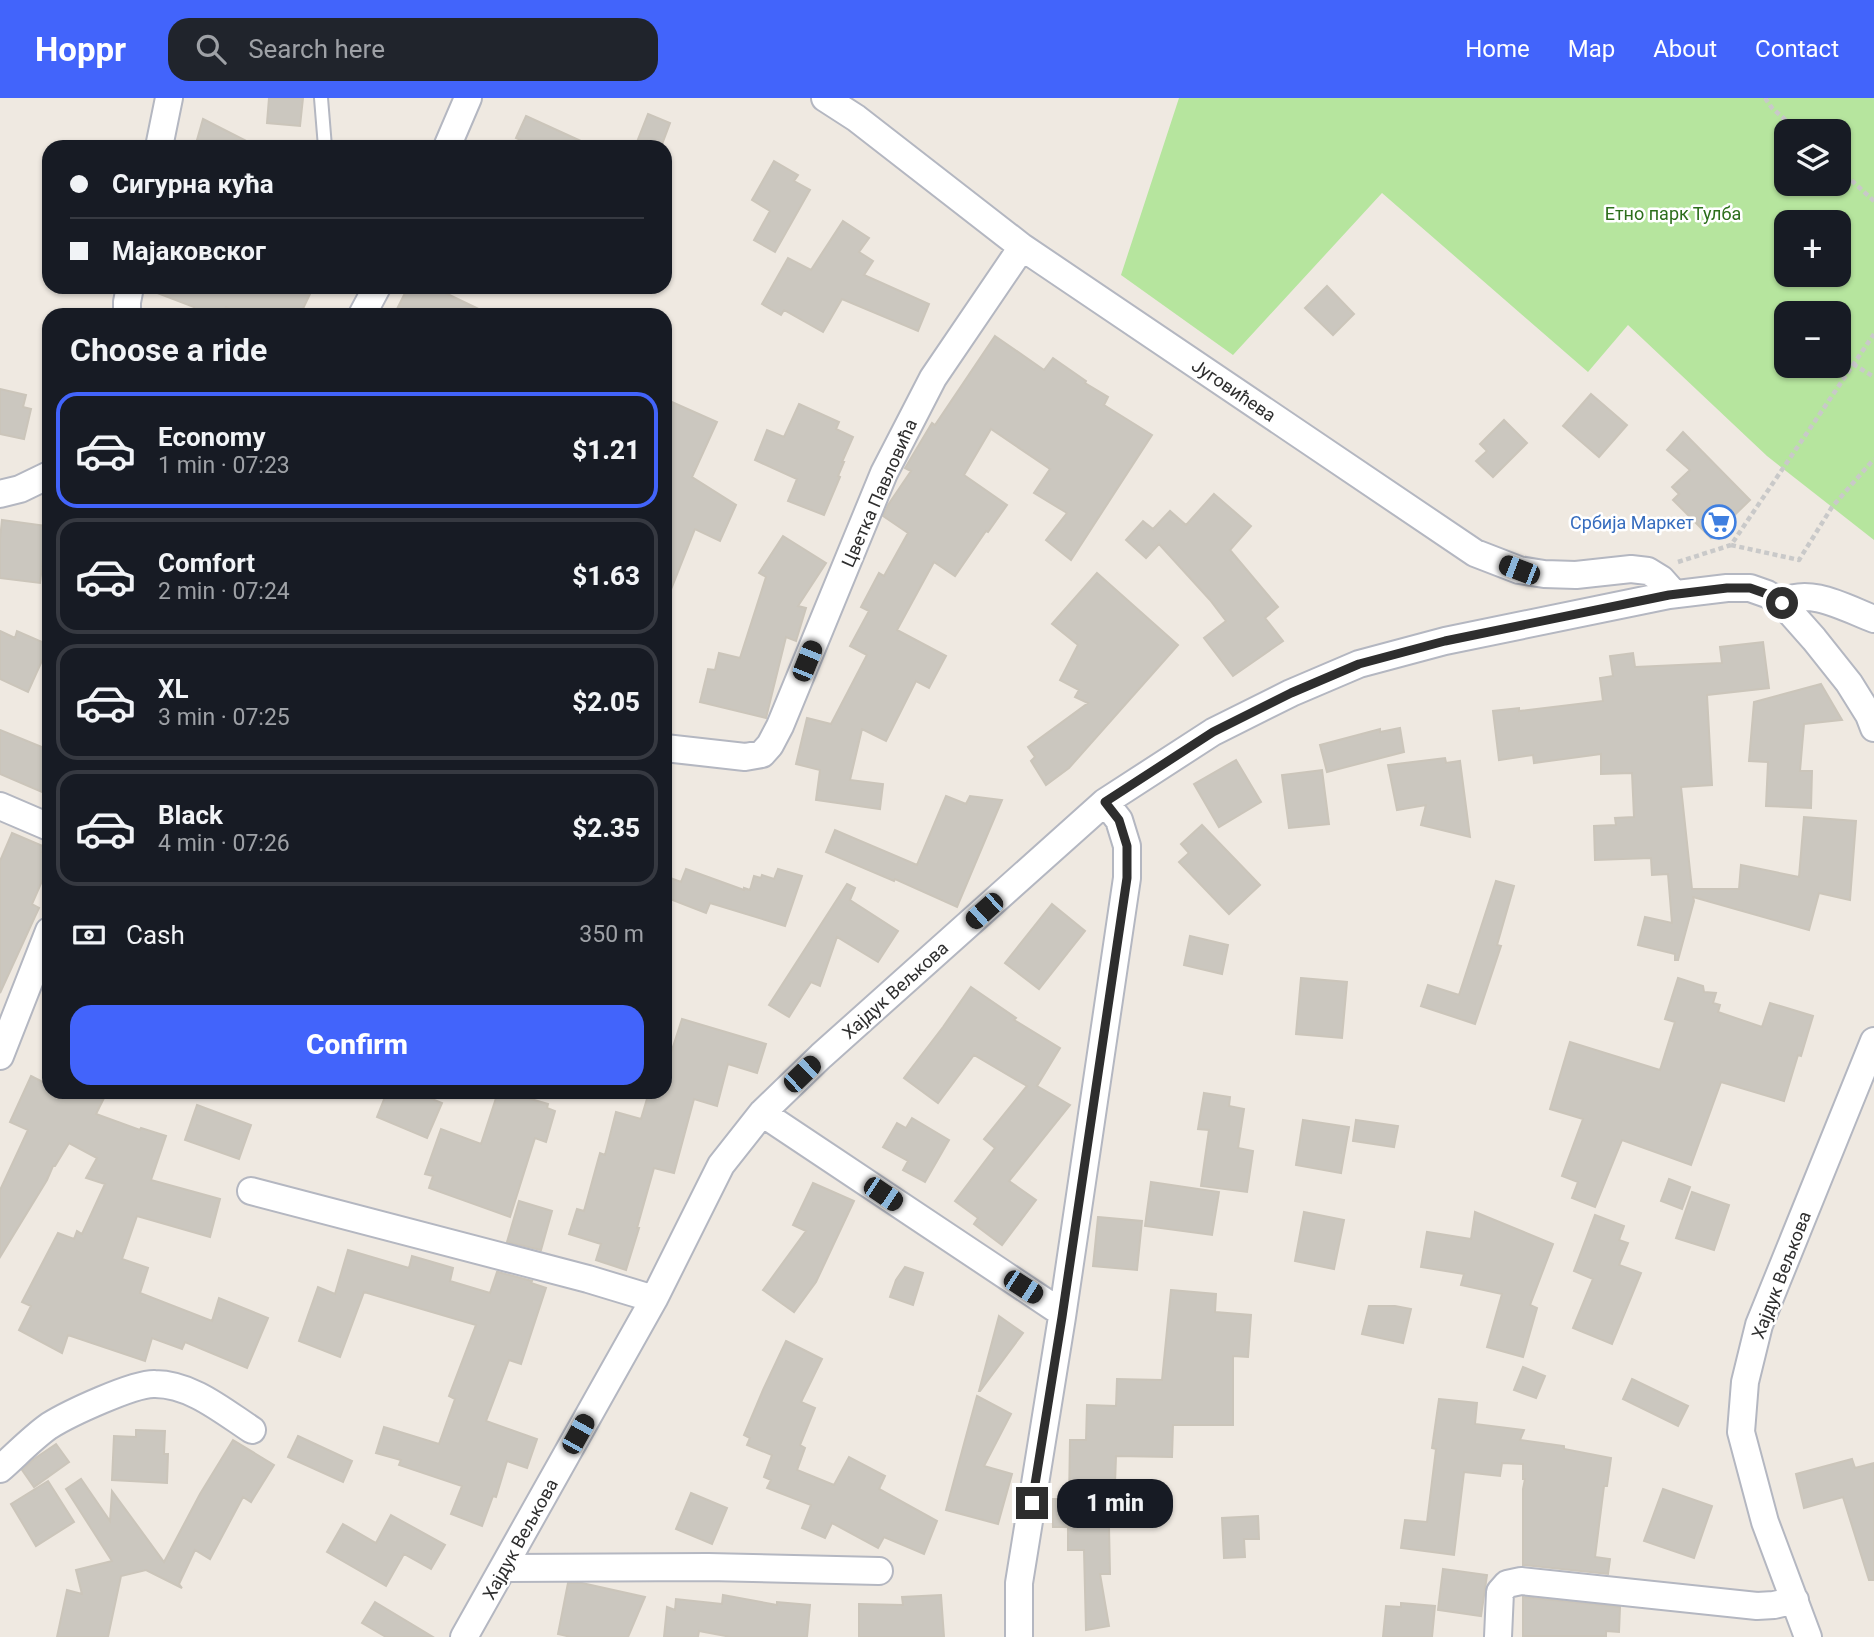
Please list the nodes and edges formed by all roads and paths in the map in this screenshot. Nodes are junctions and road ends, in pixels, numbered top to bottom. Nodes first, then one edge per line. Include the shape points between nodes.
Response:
1 (169, 98) edge
2 (321, 98) edge
3 (468, 98) edge
4 (825, 98) edge
5 (1765, 98) edge
6 (861, 108) edge
7 (1784, 119) edge
8 (160, 140) edge
9 (324, 140) edge
10 (450, 140) edge
11 (1851, 180) edge
12 (1873, 200) edge
13 (1022, 247) junction
14 (1874, 334) edge
15 (1853, 364) junction
16 (1874, 377) edge
17 (1874, 459) edge
18 (42, 478) edge
19 (0, 494) edge
20 (1731, 545) junction
21 (1648, 571) junction
22 (1669, 595) junction
23 (1782, 603) junction
24 (1874, 619) edge
25 (1872, 717) edge
26 (672, 749) edge
27 (1105, 802) junction
28 (0, 806) edge
29 (42, 824) edge
30 (42, 949) edge
31 (1874, 1041) edge
32 (0, 1056) edge
33 (762, 1112) junction
34 (251, 1191) dead end
35 (654, 1300) junction
36 (1062, 1313) junction
37 (252, 1430) dead end
38 (0, 1469) edge
39 (503, 1568) junction
40 (879, 1571) dead end
41 (1795, 1600) junction
42 (464, 1637) edge
43 (1019, 1637) edge
44 (1498, 1637) edge
45 (1808, 1637) edge

1 - 8 street
2 - 9 lane
3 - 10 street
4 - 6 street, Југовићева
5 - 7 path
6 - 13 street, Југовићева
11 - 12 path
13 - 21 street, Југовићева via 1475,554 1544,574
13 - 26 street, Цветка Павловића via 933,378 884,473 770,745 762,754 745,757
14 - 15 path
15 - 16 path
15 - 20 path
17 - 20 path via 1832,507 1799,560
18 - 19 street
20 - 21 path
21 - 22 street via 1669,588
22 - 23 street, Хајдук Вељкова via 1750,588
22 - 27 street, Хајдук Вељкова via 1445,641 1359,664 1213,732
23 - 24 street via 1801,596 1817,597
23 - 25 street, Хајдук Вељкова
27 - 33 street, Хајдук Вељкова
27 - 36 street via 1119,820 1127,846 1127,878
28 - 29 street
30 - 32 street
31 - 41 street, Хајдук Вељкова via 1759,1325 1745,1382 1741,1432 1765,1521
33 - 35 street, Хајдук Вељкова via 721,1166
33 - 36 street
34 - 35 street
35 - 39 street, Хајдук Вељкова
36 - 43 street via 1019,1583
37 - 38 street via 203,1398 154,1383 104,1399 49,1426
39 - 40 street
39 - 42 street, Хајдук Вељкова
41 - 44 street via 1757,1606 1521,1581 1507,1584 1500,1592
41 - 45 street, Хајдук Вељкова

